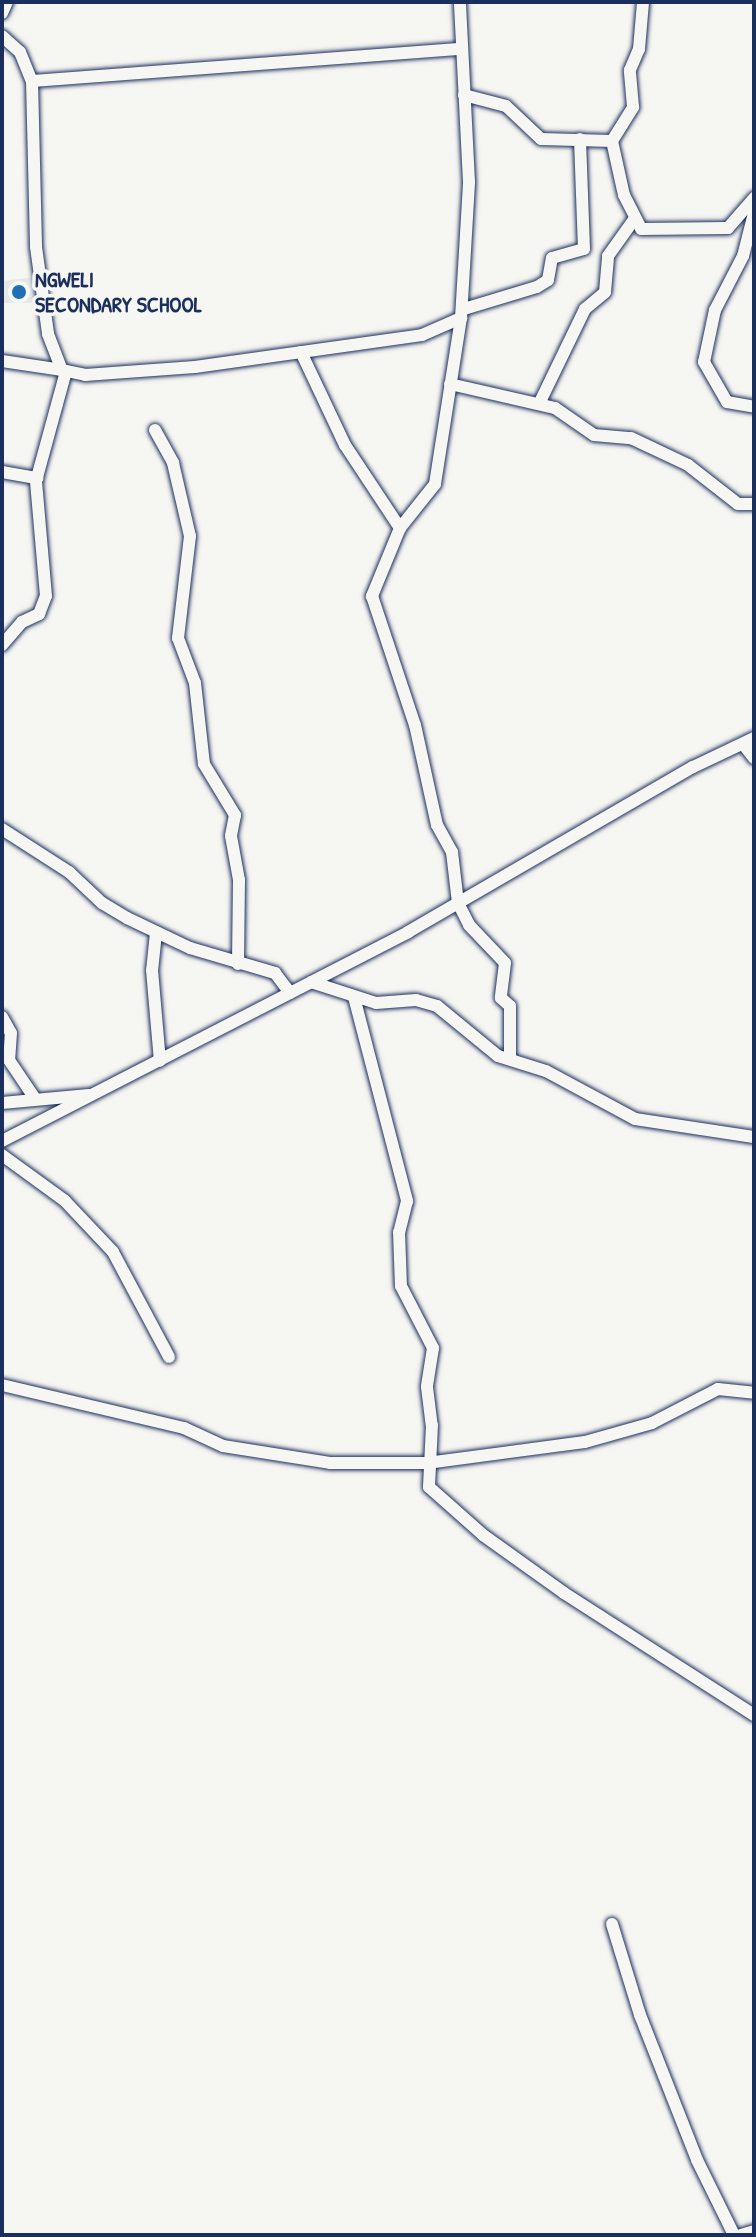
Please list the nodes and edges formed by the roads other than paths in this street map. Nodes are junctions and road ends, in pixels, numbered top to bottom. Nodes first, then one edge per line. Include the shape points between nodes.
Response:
1 (7, 2) edge
2 (460, 2) edge
3 (643, 2) edge
4 (2, 13) edge
5 (2, 36) edge
6 (462, 49) junction
7 (32, 81) junction
8 (464, 95) junction
9 (580, 139) junction
10 (612, 141) junction
11 (754, 198) edge
12 (754, 213) edge
13 (633, 221) junction
14 (462, 313) junction
15 (301, 352) junction
16 (2, 361) edge
17 (64, 371) junction
18 (450, 384) junction
19 (539, 404) junction
20 (754, 407) edge
21 (155, 430) dead end
22 (2, 472) edge
23 (37, 478) junction
24 (754, 504) edge
25 (400, 528) junction
26 (2, 645) edge
27 (748, 741) edge
28 (754, 758) edge
29 (2, 829) edge
30 (458, 903) junction
31 (156, 933) junction
32 (238, 964) junction
33 (311, 982) junction
34 (290, 993) junction
35 (354, 997) junction
36 (2, 1017) edge
37 (510, 1056) junction
38 (160, 1061) junction
39 (96, 1095) junction
40 (34, 1097) junction
41 (2, 1103) edge
42 (754, 1137) edge
43 (2, 1141) edge
44 (2, 1155) edge
45 (169, 1357) dead end
46 (2, 1385) edge
47 (754, 1393) edge
48 (427, 1463) junction
49 (754, 1715) edge
50 (612, 1924) dead end
51 (754, 2231) edge
52 (734, 2235) edge
53 (741, 2235) edge

1 - 4 street
2 - 6 street
3 - 10 street via 639,49 630,70 633,107
5 - 7 street via 20,52
6 - 7 street
6 - 8 street
7 - 17 street via 36,247 48,334
8 - 9 street via 506,106 536,137
8 - 14 street via 469,224
9 - 10 street
9 - 14 street via 584,249 552,258 548,280 537,287
10 - 13 street
11 - 13 street via 728,228 641,229
12 - 20 street via 743,256 715,310 704,362 727,402
13 - 19 street via 608,256 605,292 585,309
14 - 15 street via 422,335
14 - 18 street
15 - 17 street via 195,367 85,375
15 - 25 street via 345,445
16 - 17 street
17 - 23 street
18 - 19 street
18 - 25 street via 435,484
19 - 24 street via 567,414 594,435 631,438 688,465 738,504
21 - 32 street via 173,463 190,536 178,638 195,683 204,764 235,815 231,836 239,880
22 - 23 street
23 - 26 street via 35,508 46,551 46,596 39,614 22,622
25 - 30 street via 372,596 415,725 437,825 452,852
27 - 28 street
27 - 30 street
29 - 31 street via 69,872 102,903
30 - 33 street
30 - 37 street via 469,925 505,963 501,998 510,1006
31 - 32 street
31 - 38 street via 152,970
32 - 34 street via 275,973
33 - 34 street
33 - 35 street
34 - 38 street
35 - 37 street via 437,1006 493,1053
35 - 48 street via 407,1201 399,1232 401,1286 433,1348
36 - 40 street via 11,1033 9,1060
37 - 42 street via 635,1119
38 - 39 street
39 - 40 street
39 - 43 street
40 - 41 street
44 - 45 street via 65,1201 113,1252
46 - 48 street via 292,1460
47 - 48 street via 718,1389 652,1423 585,1442
48 - 49 street via 429,1487 483,1535 633,1641 683,1665
50 - 52 street via 640,2015 697,2160
51 - 53 street

